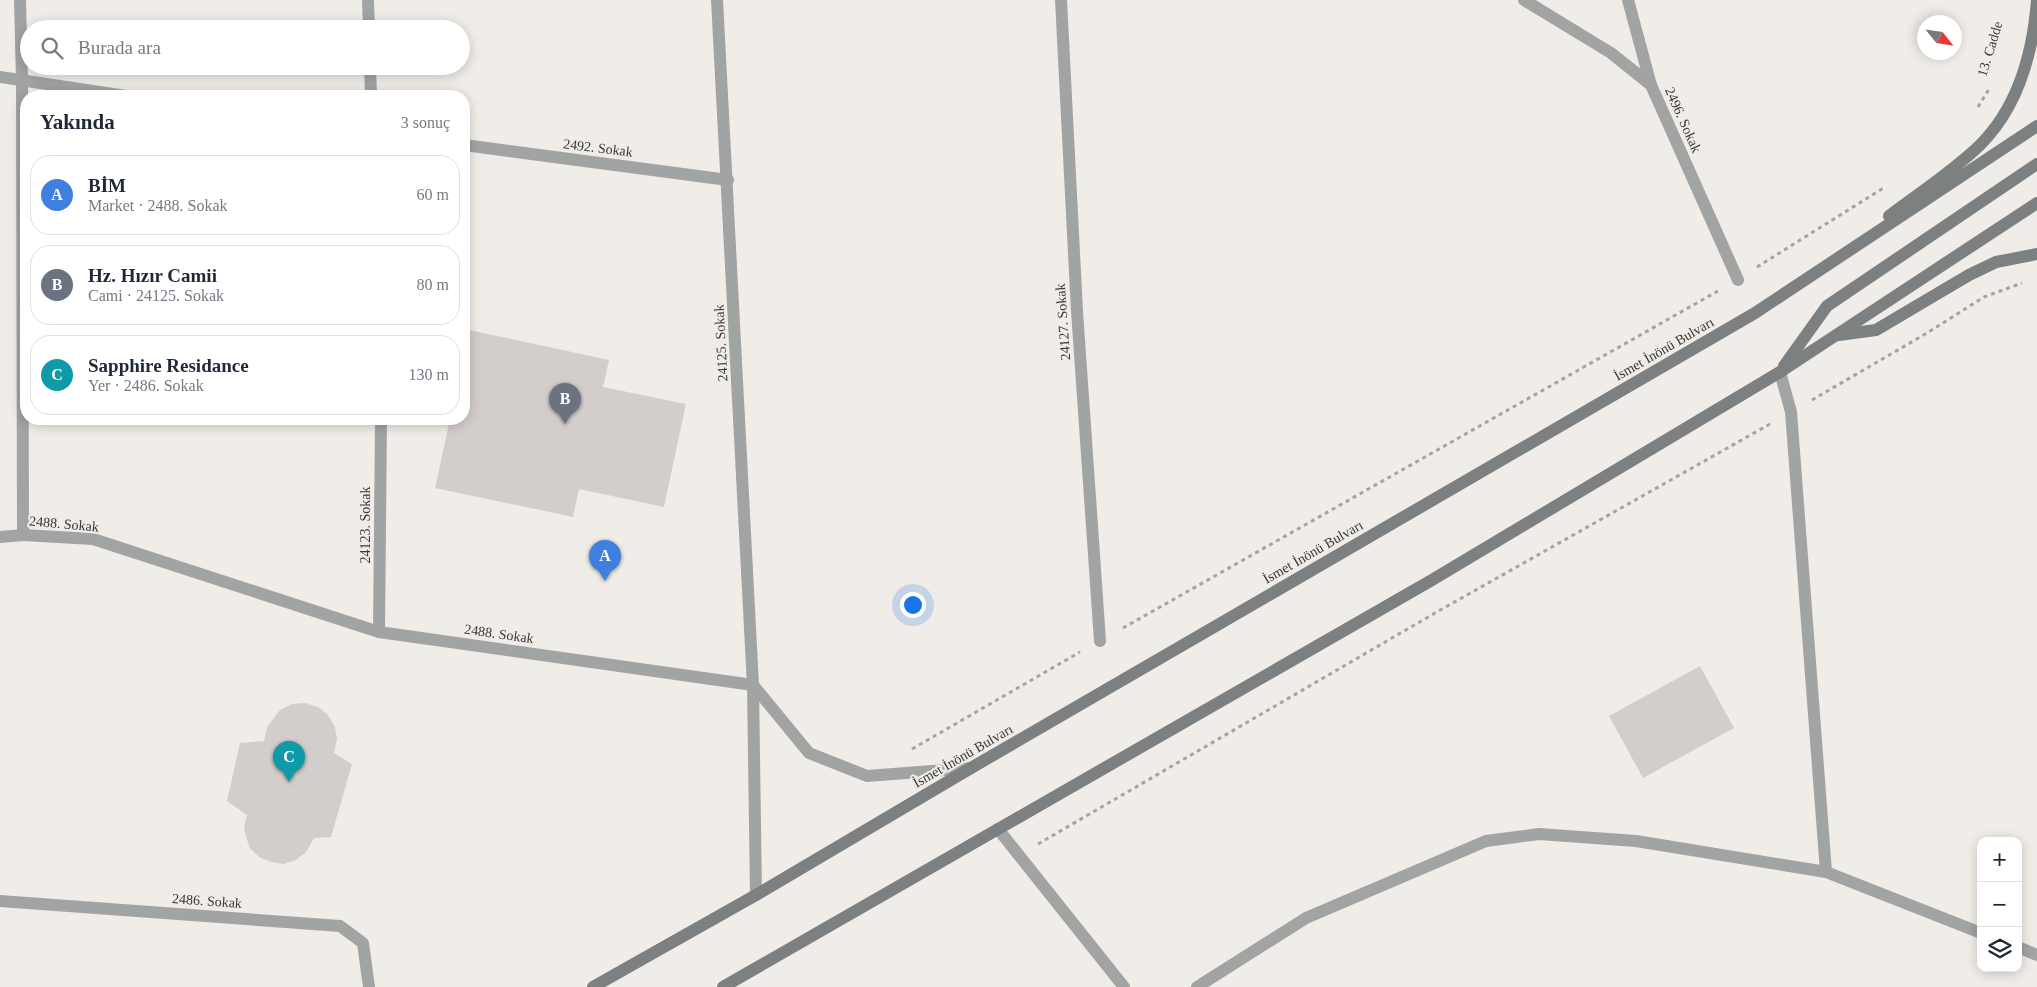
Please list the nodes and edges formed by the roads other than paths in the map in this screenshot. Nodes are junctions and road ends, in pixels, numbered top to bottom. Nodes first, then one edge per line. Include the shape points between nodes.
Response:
1 (20, 0) edge
2 (368, 0) edge
3 (718, 0) edge
4 (1061, 0) edge
5 (1524, 0) edge
6 (1628, 0) edge
7 (2037, 0) edge
8 (20, 20) edge
9 (369, 20) edge
10 (22, 75) edge
11 (370, 75) edge
12 (0, 77) edge
13 (22, 80) junction
14 (1651, 85) junction
15 (22, 90) edge
16 (87, 90) edge
17 (371, 90) edge
18 (2037, 126) edge
19 (470, 146) edge
20 (2037, 164) edge
21 (728, 180) junction
22 (2037, 203) edge
23 (2037, 254) edge
24 (1812, 277) junction
25 (1738, 280) road end
26 (1834, 336) junction
27 (1780, 372) junction
28 (23, 425) edge
29 (380, 425) edge
30 (23, 535) junction
31 (0, 537) edge
32 (379, 632) junction
33 (1100, 641) road end
34 (753, 686) junction
35 (971, 768) junction
36 (998, 829) junction
37 (1826, 872) junction
38 (756, 895) junction
39 (0, 901) edge
40 (1977, 931) edge
41 (2022, 948) edge
42 (2037, 954) edge
43 (369, 987) edge
44 (594, 987) edge
45 (723, 987) edge
46 (1124, 987) edge
47 (1197, 987) edge

1 - 8 street
2 - 9 street
3 - 21 street, 24125. Sokak
4 - 33 street, 24127. Sokak via 1077,311
5 - 14 street, 2496. Sokak via 1611,53
6 - 14 street
7 - 24 main road via 2034,32 2016,92 1980,145
10 - 13 street
11 - 17 street
12 - 13 street
13 - 15 street
13 - 16 street
14 - 25 street, 2496. Sokak
18 - 24 main road, İsmet İnönü Bulvarı
19 - 21 street, 2492. Sokak
20 - 27 main road via 1827,306
21 - 34 street, 24125. Sokak
22 - 26 main road
23 - 26 main road via 1996,262 1969,274 1876,330
24 - 35 main road, İsmet İnönü Bulvarı via 1756,313
26 - 27 main road
27 - 36 main road via 1432,580
27 - 37 street via 1791,412
28 - 30 street
29 - 32 street, 24123. Sokak
30 - 31 street, 2488. Sokak
30 - 32 street, 2488. Sokak via 93,539
32 - 34 street, 2488. Sokak
34 - 35 street via 809,753 867,776
34 - 38 street, 24125. Sokak
35 - 38 main road, İsmet İnönü Bulvarı
36 - 45 main road
36 - 46 street
37 - 40 street
37 - 47 street via 1636,841 1540,834 1486,841 1306,918
38 - 44 main road, İsmet İnönü Bulvarı
39 - 43 street, 2486. Sokak via 340,926 362,943
41 - 42 street

